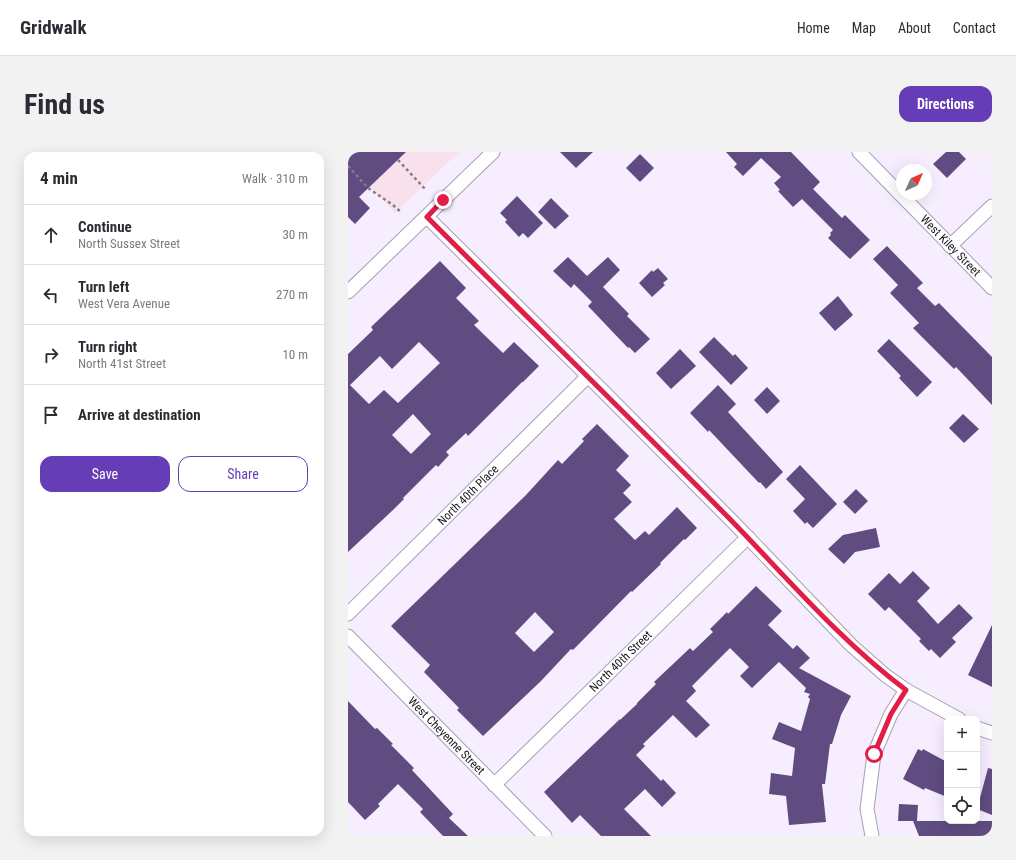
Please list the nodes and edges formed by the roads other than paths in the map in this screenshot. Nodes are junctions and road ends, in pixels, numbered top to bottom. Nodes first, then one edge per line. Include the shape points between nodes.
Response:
1 (493, 152) edge
2 (859, 152) edge
3 (992, 206) edge
4 (427, 217) junction
5 (950, 246) junction
6 (992, 288) edge
7 (348, 292) edge
8 (588, 376) junction
9 (748, 537) junction
10 (348, 614) edge
11 (348, 636) edge
12 (906, 690) junction
13 (954, 716) edge
14 (980, 729) edge
15 (992, 733) edge
16 (494, 785) junction
17 (545, 836) edge
18 (872, 836) edge

1 - 4 street
2 - 5 street, West Kiley Street
3 - 5 street
4 - 7 street
4 - 8 street
5 - 6 street, West Kiley Street
8 - 9 street
8 - 10 street, North 40th Place
9 - 12 street via 851,645
9 - 16 street, North 40th Street
11 - 16 street, West Cheyenne Street
12 - 13 street
12 - 18 street via 891,714 874,754 867,810
14 - 15 street
16 - 17 street, West Cheyenne Street

